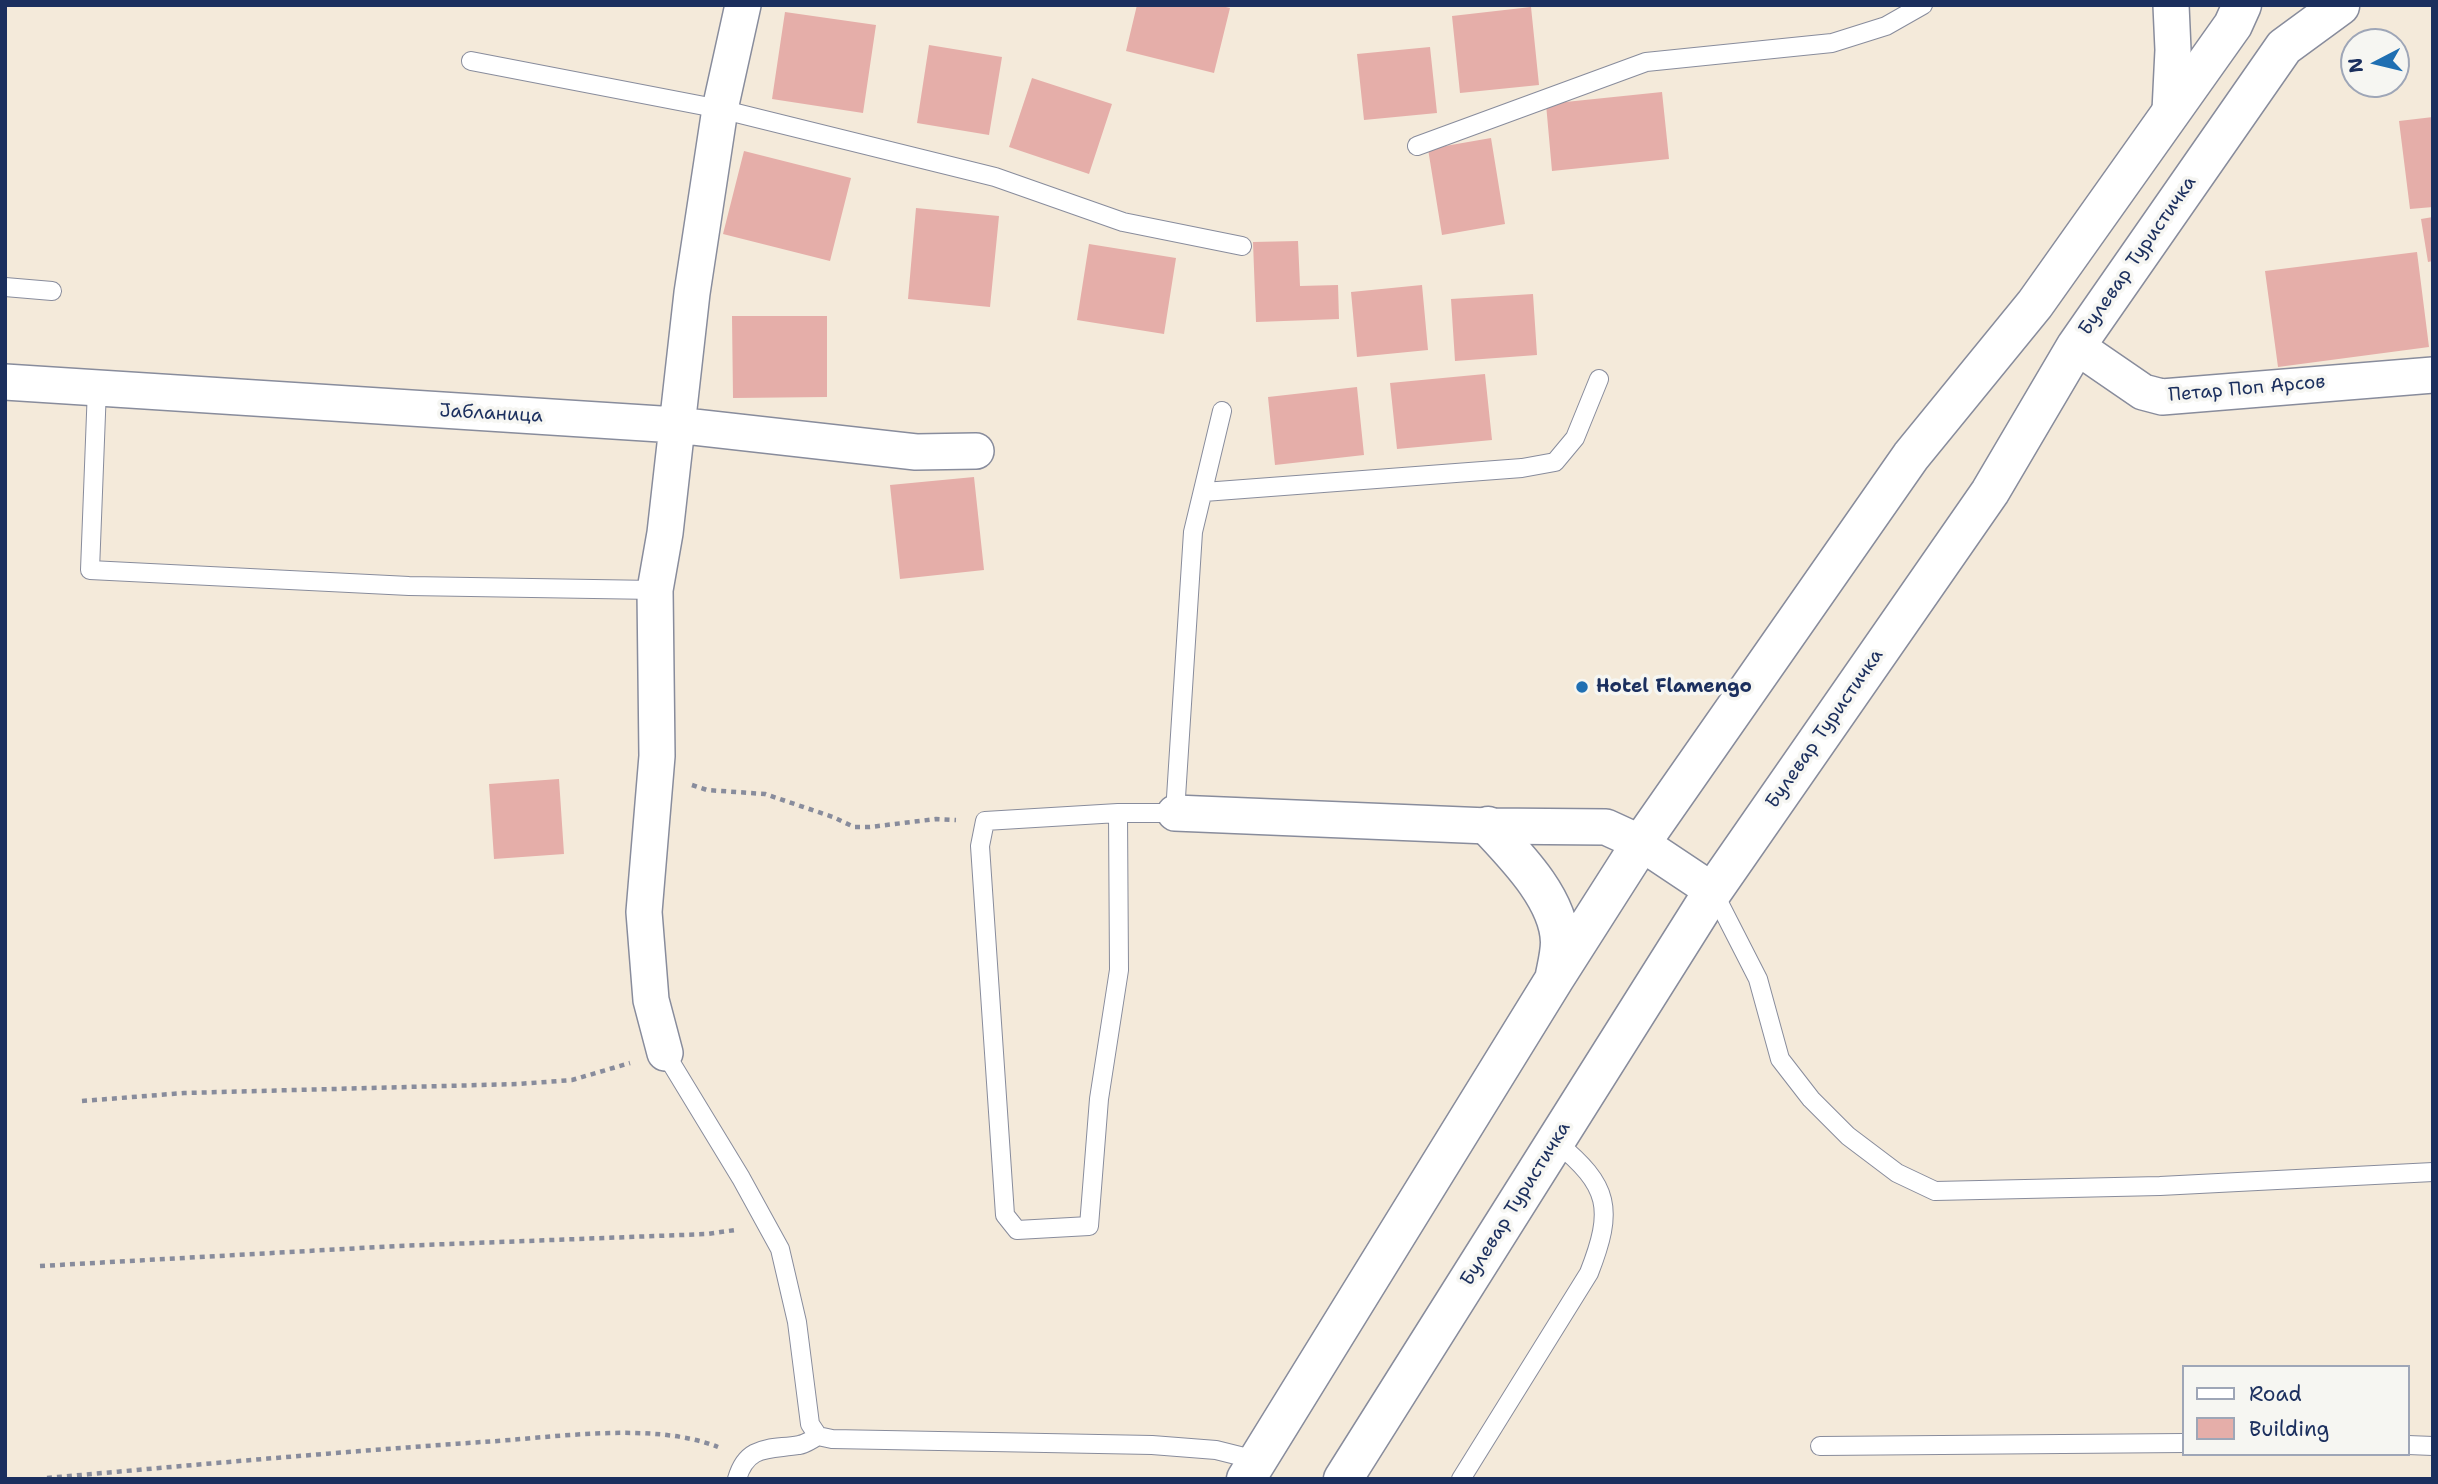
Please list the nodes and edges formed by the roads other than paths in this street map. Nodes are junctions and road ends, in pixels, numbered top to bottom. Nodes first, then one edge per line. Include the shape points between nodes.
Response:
1 (743, 5) edge
2 (1923, 5) edge
3 (2171, 5) edge
4 (2242, 5) edge
5 (2313, 5) edge
6 (2340, 6) edge
7 (471, 61) dead end
8 (720, 109) junction
9 (2170, 111) junction
10 (1417, 146) dead end
11 (1242, 246) dead end
12 (5, 287) edge
13 (52, 291) dead end
14 (2076, 346) junction
15 (2433, 375) edge
16 (1599, 379) dead end
17 (5, 382) edge
18 (97, 388) junction
19 (1222, 411) dead end
20 (676, 425) junction
21 (976, 451) dead end
22 (1204, 492) junction
23 (656, 590) junction
24 (1118, 813) junction
25 (1175, 813) junction
26 (1488, 826) junction
27 (1641, 843) junction
28 (1713, 891) junction
29 (1555, 978) junction
30 (664, 1053) joint
31 (1556, 1142) junction
32 (2433, 1172) edge
33 (818, 1436) junction
34 (2182, 1443) edge
35 (1820, 1446) dead end
36 (2410, 1446) edge
37 (2433, 1446) edge
38 (1251, 1469) edge
39 (741, 1471) edge
40 (1343, 1479) edge
41 (1461, 1479) edge

1 - 8 street
2 - 10 lane via 1886,26 1832,43 1646,62
3 - 9 street
4 - 9 main road via 2233,25
5 - 6 main road
6 - 14 main road, Булевар Туристичка via 2284,47
7 - 8 lane
8 - 11 lane via 995,177 1123,222
8 - 20 street
9 - 27 main road via 2035,304 1911,456
12 - 13 lane
14 - 15 street, Петар Поп Арсов via 2143,392 2162,397
14 - 28 main road, Булевар Туристичка via 1990,492
16 - 22 lane via 1575,438 1555,463
17 - 18 street, Јабланица
18 - 20 street, Јабланица
18 - 23 lane via 90,570 409,586
19 - 22 lane
20 - 21 street, Јабланица via 916,452
20 - 23 street
22 - 25 lane via 1193,532
23 - 30 street via 656,770 644,912 651,1000
24 - 24 lane via 1119,970 1100,1099 1089,1226 1017,1230 1005,1215 980,846 985,821
24 - 25 lane
25 - 26 street
26 - 27 street via 1606,827
26 - 29 main road via 1524,865 1552,907 1560,941
27 - 28 street
27 - 29 main road
28 - 31 main road, Булевар Туристичка
28 - 32 lane via 1758,979 1780,1059 1848,1136 1897,1173 1935,1191 2160,1186
29 - 38 main road
30 - 33 lane via 780,1249 797,1322 810,1424
31 - 40 main road, Булевар Туристичка
31 - 41 lane via 1590,1174 1601,1193 1606,1222 1589,1273
33 - 38 lane via 1152,1445 1216,1450
33 - 39 lane via 802,1445 754,1451
34 - 35 lane
36 - 37 lane

